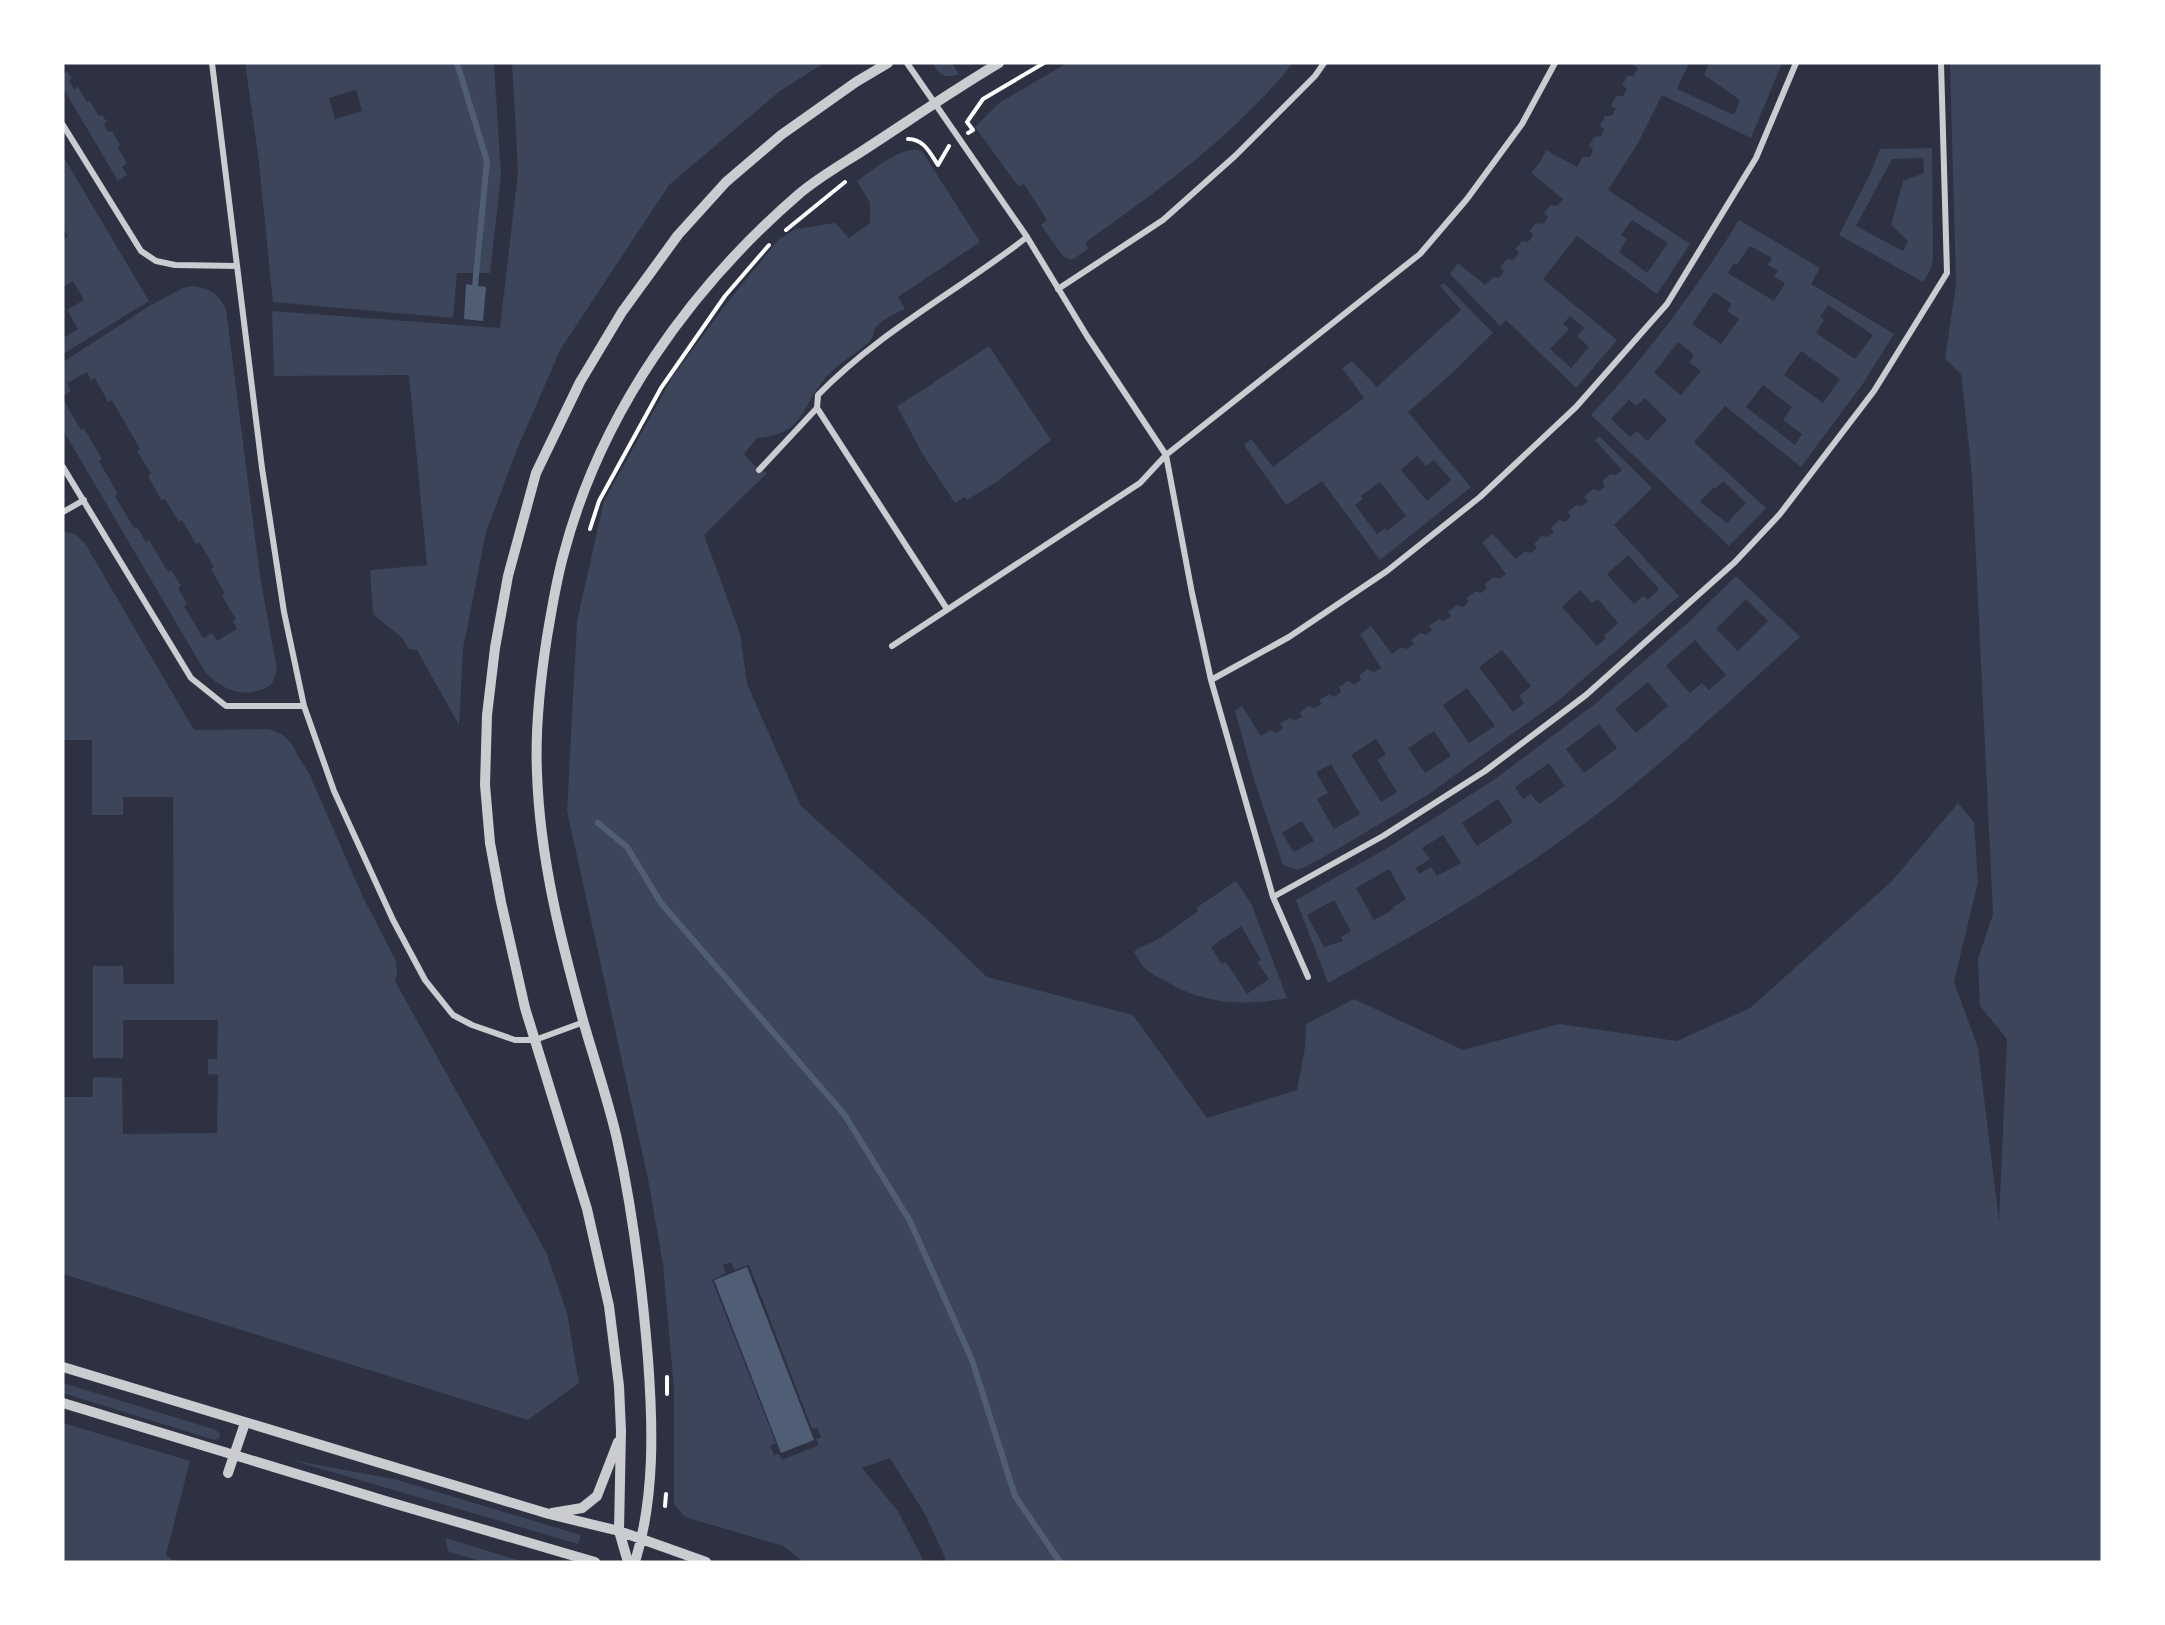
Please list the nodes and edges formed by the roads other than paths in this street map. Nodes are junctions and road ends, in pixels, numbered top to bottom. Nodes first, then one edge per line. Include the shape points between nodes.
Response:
1 (212, 63) edge
2 (888, 63) edge
3 (907, 63) edge
4 (999, 63) edge
5 (1324, 63) edge
6 (1555, 63) edge
7 (1796, 63) edge
8 (1941, 63) edge
9 (934, 104) junction
10 (63, 125) edge
11 (1027, 237) junction
12 (237, 266) junction
13 (1058, 289) junction
14 (818, 408) junction
15 (1166, 455) junction
16 (63, 467) edge
17 (759, 470) dead end
18 (84, 500) junction
19 (63, 512) edge
20 (947, 609) junction
21 (892, 646) dead end
22 (1211, 680) junction
23 (304, 706) junction
24 (1274, 897) junction
25 (1308, 977) dead end
26 (584, 1022) junction
27 (535, 1040) junction
28 (63, 1367) edge
29 (63, 1403) edge
30 (245, 1423) junction
31 (621, 1431) junction
32 (234, 1455) junction
33 (228, 1473) dead end
34 (549, 1514) junction
35 (619, 1531) junction
36 (642, 1539) junction
37 (595, 1562) edge
38 (628, 1562) edge
39 (634, 1562) edge
40 (706, 1562) edge

1 - 12 street
2 - 27 street via 781,135 726,182 678,235 622,312 586,372 536,473 510,567 495,648 487,715 485,785 501,902
3 - 9 street
4 - 9 street
5 - 13 street via 1235,156 1163,220
6 - 15 street via 1522,124 1467,199 1420,254
7 - 22 street via 1756,158 1667,304 1576,408 1480,497 1387,571 1289,637
8 - 24 street via 1947,273 1874,391 1780,514 1735,562 1586,695 1485,771 1383,836
9 - 11 street
9 - 26 street via 802,191 737,253 681,318 638,382 608,437 585,492 554,596 537,718 546,872
10 - 12 street via 141,250 156,261 175,266
11 - 13 street
11 - 14 street via 836,376 818,395
12 - 23 street via 284,612
13 - 15 street
14 - 17 street
14 - 20 street
15 - 20 street via 1140,483
15 - 22 street
16 - 18 street
18 - 19 street
18 - 23 street via 191,678 226,706
20 - 21 street
22 - 24 street
23 - 27 street via 364,860 425,980 453,1015 515,1040
24 - 25 street
26 - 27 street
26 - 36 street via 617,1138 640,1270 652,1413 648,1504
27 - 31 street via 587,1209 609,1306
28 - 30 street
29 - 32 street
30 - 32 street
30 - 34 street
31 - 34 street via 597,1496 582,1508
31 - 35 street
32 - 33 street
32 - 37 street
34 - 35 street
35 - 36 street
35 - 38 street
36 - 39 street
36 - 40 street

